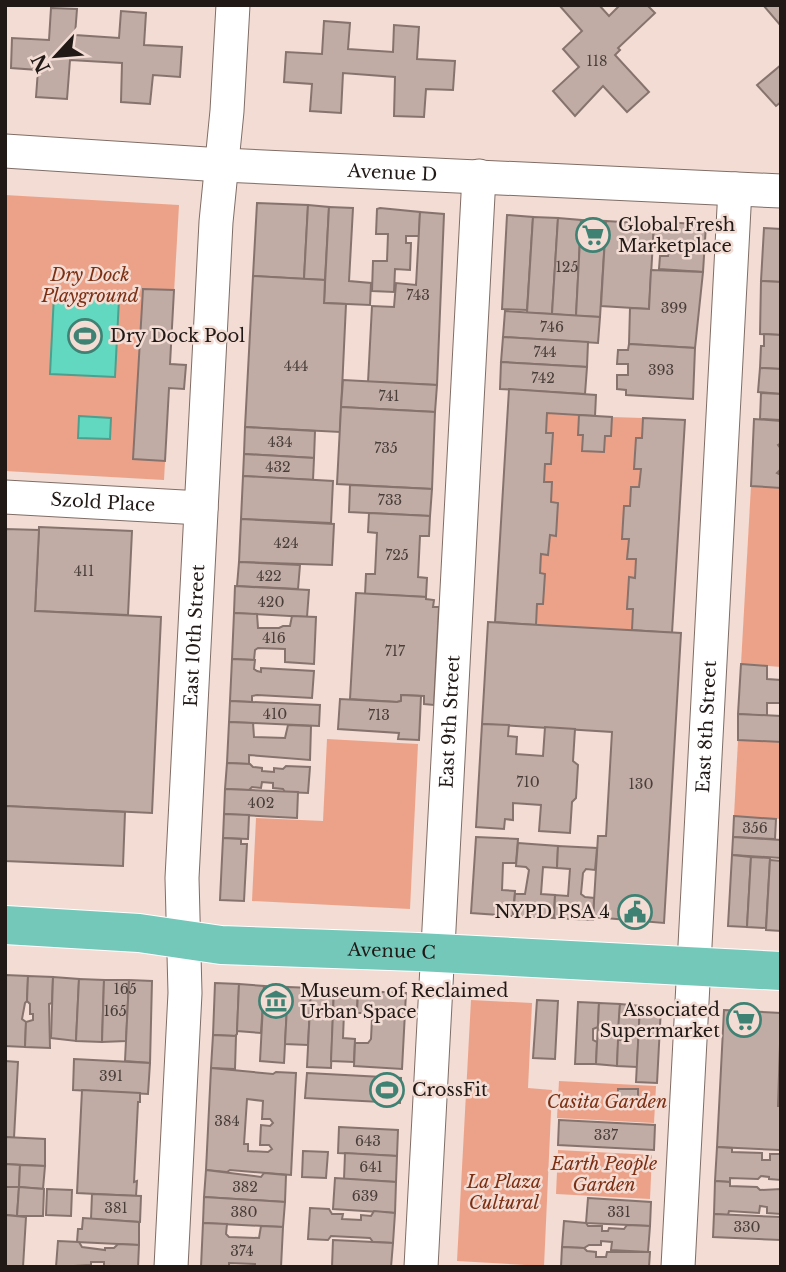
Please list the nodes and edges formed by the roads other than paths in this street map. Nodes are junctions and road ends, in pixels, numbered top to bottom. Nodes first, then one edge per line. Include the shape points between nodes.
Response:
1 (233, 5) edge
2 (5, 151) edge
3 (222, 165) junction
4 (480, 176) junction
5 (734, 189) junction
6 (781, 191) edge
7 (5, 497) edge
8 (201, 508) junction
9 (5, 925) edge
10 (183, 939) junction
11 (437, 953) junction
12 (693, 966) junction
13 (781, 971) edge
14 (171, 1267) edge
15 (421, 1267) edge
16 (678, 1267) edge

1 - 3 street, East 10th Street
2 - 3 street, Avenue D
3 - 4 street, Avenue D
3 - 8 street, East 10th Street
4 - 5 street, Avenue D
4 - 11 street, East 9th Street
5 - 6 street, Avenue D
5 - 12 street, East 8th Street
7 - 8 street, Szold Place
8 - 10 street, East 10th Street via 181,889
9 - 10 main road, Avenue C
10 - 11 main road, Avenue C via 228,945
10 - 14 street, East 10th Street via 185,993
11 - 12 main road, Avenue C
11 - 15 street, East 9th Street
12 - 13 main road, Avenue C
12 - 16 street, East 8th Street

